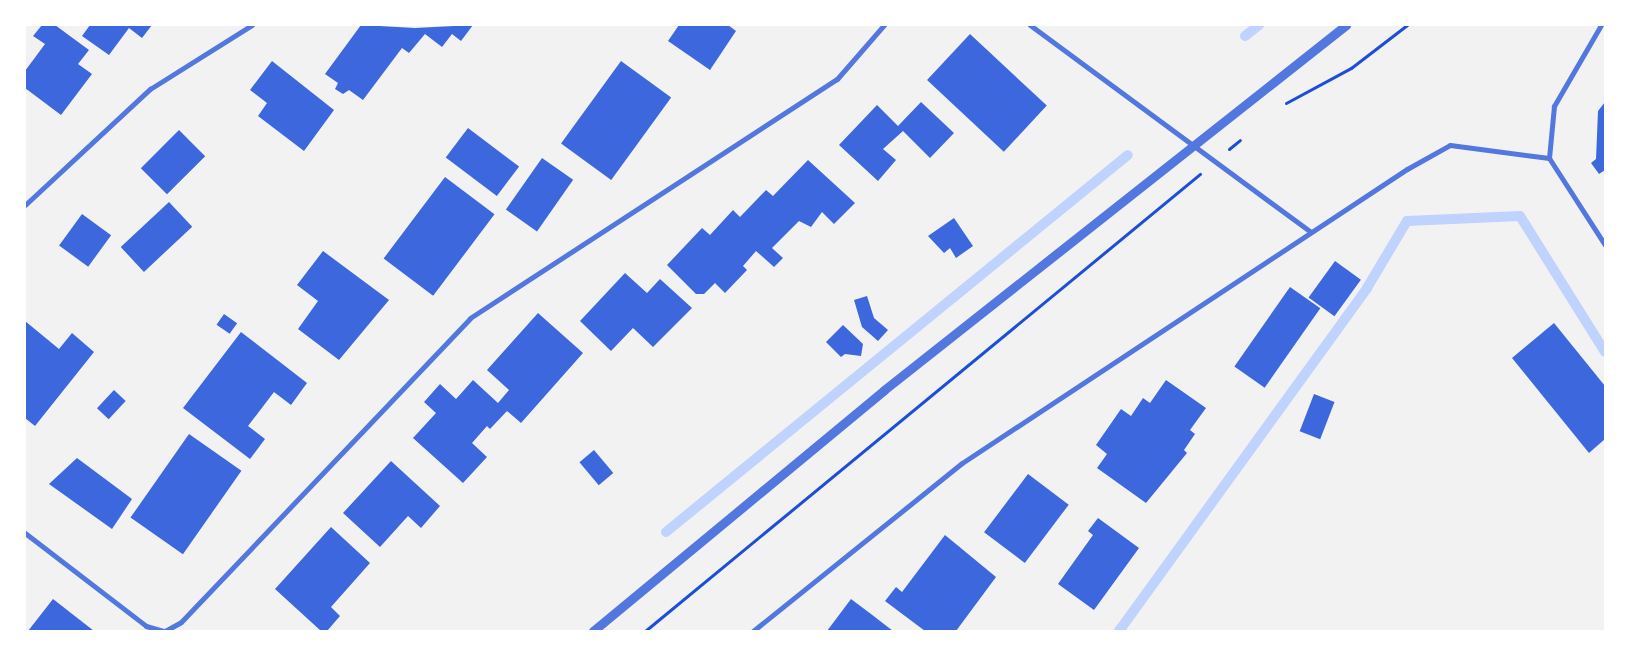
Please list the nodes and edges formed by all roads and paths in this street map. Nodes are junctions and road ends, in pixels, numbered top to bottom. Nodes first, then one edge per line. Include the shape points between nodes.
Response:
1 (252, 25) edge
2 (884, 25) edge
3 (1030, 25) edge
4 (1346, 25) edge
5 (1407, 25) edge
6 (1600, 25) edge
7 (1277, 108) dead end
8 (1247, 134) dead end
9 (1192, 143) junction
10 (1549, 158) junction
11 (1217, 159) junction
12 (25, 206) edge
13 (1311, 232) junction
14 (1605, 244) edge
15 (25, 533) edge
16 (164, 631) edge
17 (593, 631) edge
18 (644, 631) edge
19 (753, 631) edge

1 - 12 street via 150,89
2 - 16 street via 837,79 470,318 188,615
3 - 9 street
4 - 9 street
5 - 7 path via 1351,68
6 - 10 street via 1554,106
8 - 11 path
9 - 11 street
9 - 17 street
10 - 13 street via 1450,145
10 - 14 street
11 - 13 street
11 - 18 path via 824,488
13 - 19 street via 962,463
15 - 16 street via 146,626

